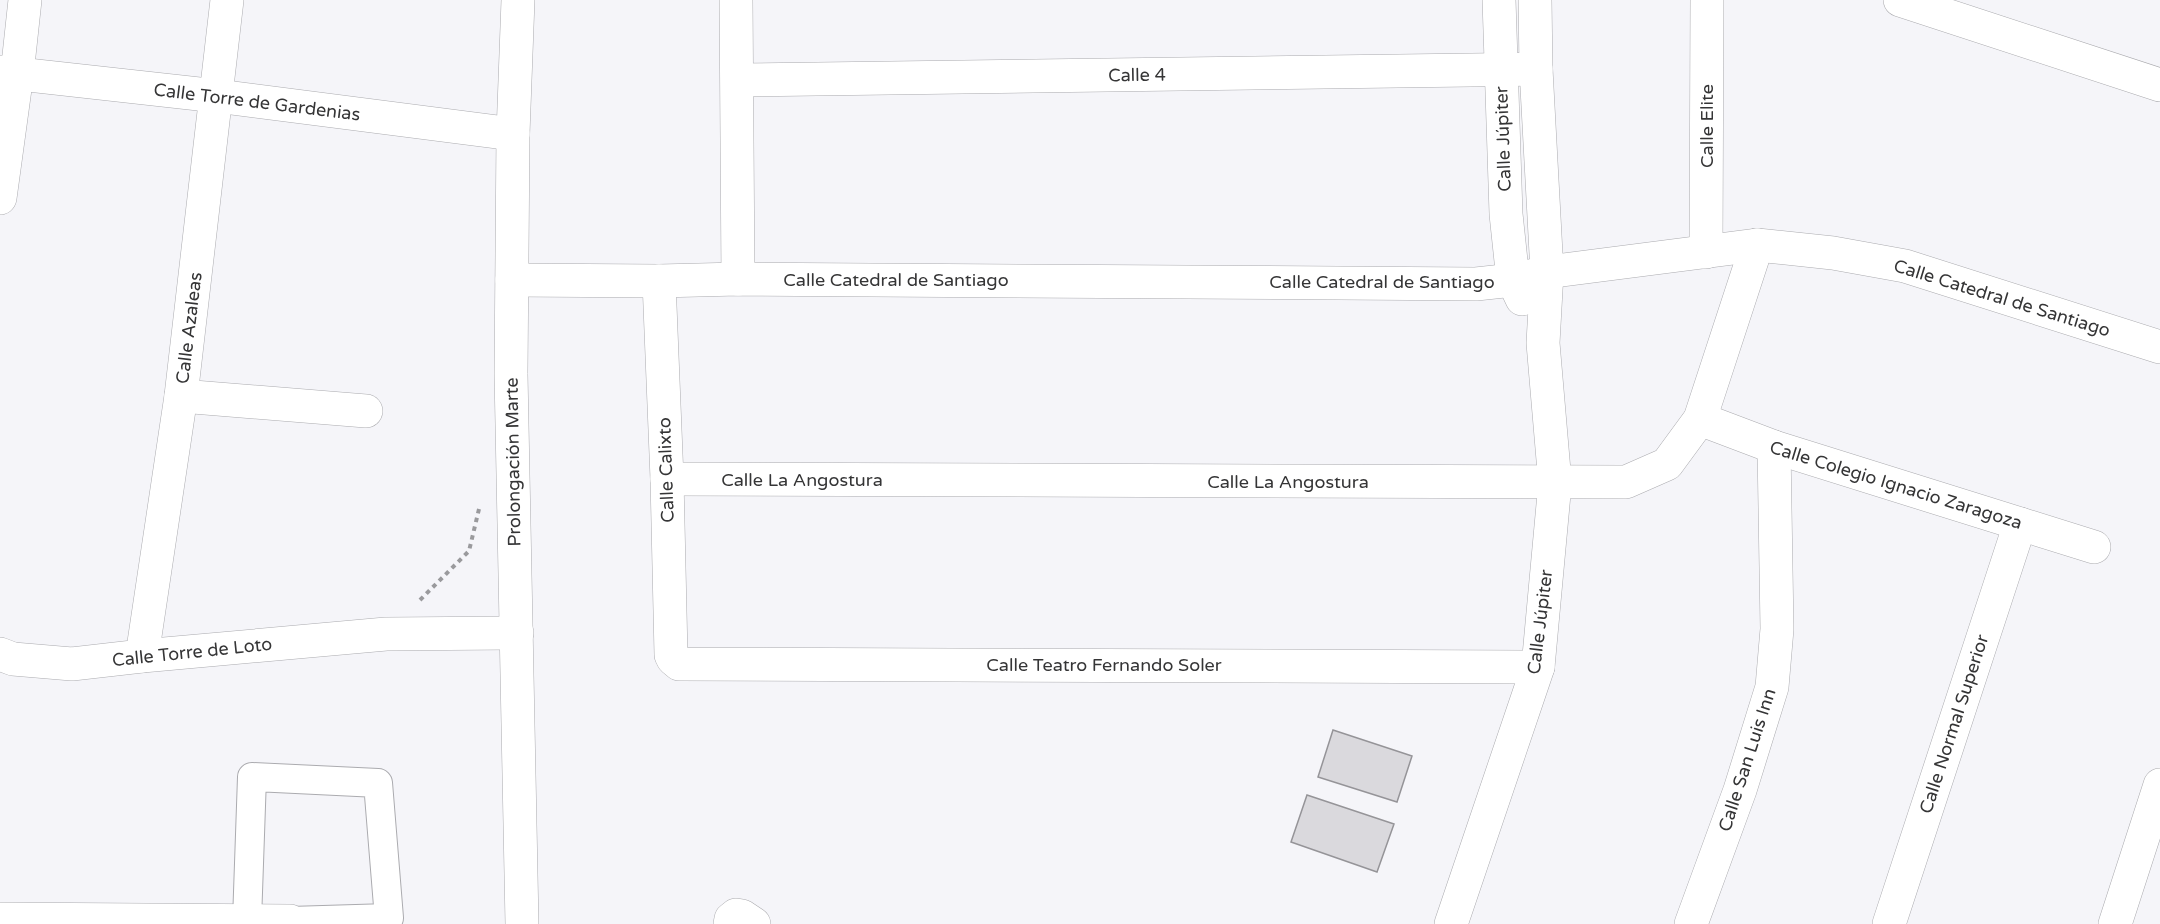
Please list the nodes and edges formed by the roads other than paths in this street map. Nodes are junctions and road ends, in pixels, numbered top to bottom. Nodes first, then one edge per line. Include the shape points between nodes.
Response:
1 (25, 0) edge
2 (227, 0) edge
3 (518, 0) edge
4 (736, 0) edge
5 (1499, 0) edge
6 (1535, 0) edge
7 (1707, 0) edge
8 (1900, 0) edge
9 (1536, 69) junction
10 (1500, 70) junction
11 (9, 73) edge
12 (738, 80) junction
13 (2160, 85) edge
14 (217, 96) junction
15 (513, 134) junction
16 (0, 198) edge
17 (1757, 245) junction
18 (1706, 252) junction
19 (1547, 272) junction
20 (738, 279) junction
21 (512, 280) junction
22 (1513, 280) junction
23 (659, 281) junction
24 (1543, 344) junction
25 (2160, 347) edge
26 (181, 396) junction
27 (366, 411) dead end
28 (1700, 419) junction
29 (1774, 447) junction
30 (667, 480) junction
31 (1555, 483) junction
32 (2020, 524) junction
33 (2094, 547) dead end
34 (516, 633) junction
35 (0, 654) edge
36 (142, 656) junction
37 (673, 659) joint
38 (1538, 667) junction
39 (2160, 785) edge
40 (0, 919) edge
41 (247, 921) junction
42 (290, 923) edge
43 (522, 924) edge
44 (730, 924) edge
45 (754, 924) edge
46 (1451, 924) edge
47 (1691, 924) edge
48 (1889, 924) edge
49 (2115, 924) edge

1 - 11 street
2 - 14 street, Calle Azaleas
3 - 15 street, Prolongación Marte
4 - 12 street
5 - 10 street, Calle Júpiter
6 - 9 street, Calle Júpiter
7 - 18 street, Calle Elite
8 - 13 street
9 - 10 street, Calle 4
9 - 19 street, Calle Júpiter
10 - 12 street, Calle 4
10 - 22 street, Calle Júpiter
11 - 14 street, Calle Torre de Gardenias
11 - 16 street
12 - 20 street
14 - 15 street, Calle Torre de Gardenias
14 - 26 street, Calle Azaleas
15 - 21 street, Prolongación Marte
17 - 18 street, Calle Catedral de Santiago
17 - 25 street, Calle Catedral de Santiago via 1905,266
17 - 28 street, Calle La Angostura
18 - 19 street, Calle Catedral de Santiago
19 - 22 street, Calle Catedral de Santiago
19 - 24 street, Calle Júpiter
20 - 22 street, Calle Catedral de Santiago via 1476,284
20 - 23 street, Calle Catedral de Santiago
21 - 23 street, Calle Catedral de Santiago
21 - 34 street, Prolongación Marte
22 - 24 street, Calle Júpiter
23 - 30 street, Calle Calixto
24 - 31 street, Calle Júpiter
26 - 27 street
26 - 36 street, Calle Azaleas
28 - 29 street, Calle Colegio Ignacio Zaragoza
28 - 31 street, Calle La Angostura via 1667,464 1626,482
29 - 32 street, Calle Colegio Ignacio Zaragoza
29 - 47 street, Calle San Luis Inn via 1777,629 1772,687 1740,790
30 - 31 street, Calle La Angostura
30 - 37 street, Calle Calixto
31 - 38 street, Calle Júpiter
32 - 33 street, Calle Colegio Ignacio Zaragoza
32 - 48 street, Calle Normal Superior
34 - 36 street, Calle Torre de Loto via 386,634
34 - 43 street, Prolongación Marte
35 - 36 street, Calle Torre de Loto via 13,659 72,664
37 - 38 street, Calle Teatro Fernando Soler via 679,664
38 - 46 street, Calle Júpiter
39 - 49 street
40 - 41 street
41 - 42 street
41 - 42 street via 252,777 378,783 389,918
44 - 45 street via 736,915

